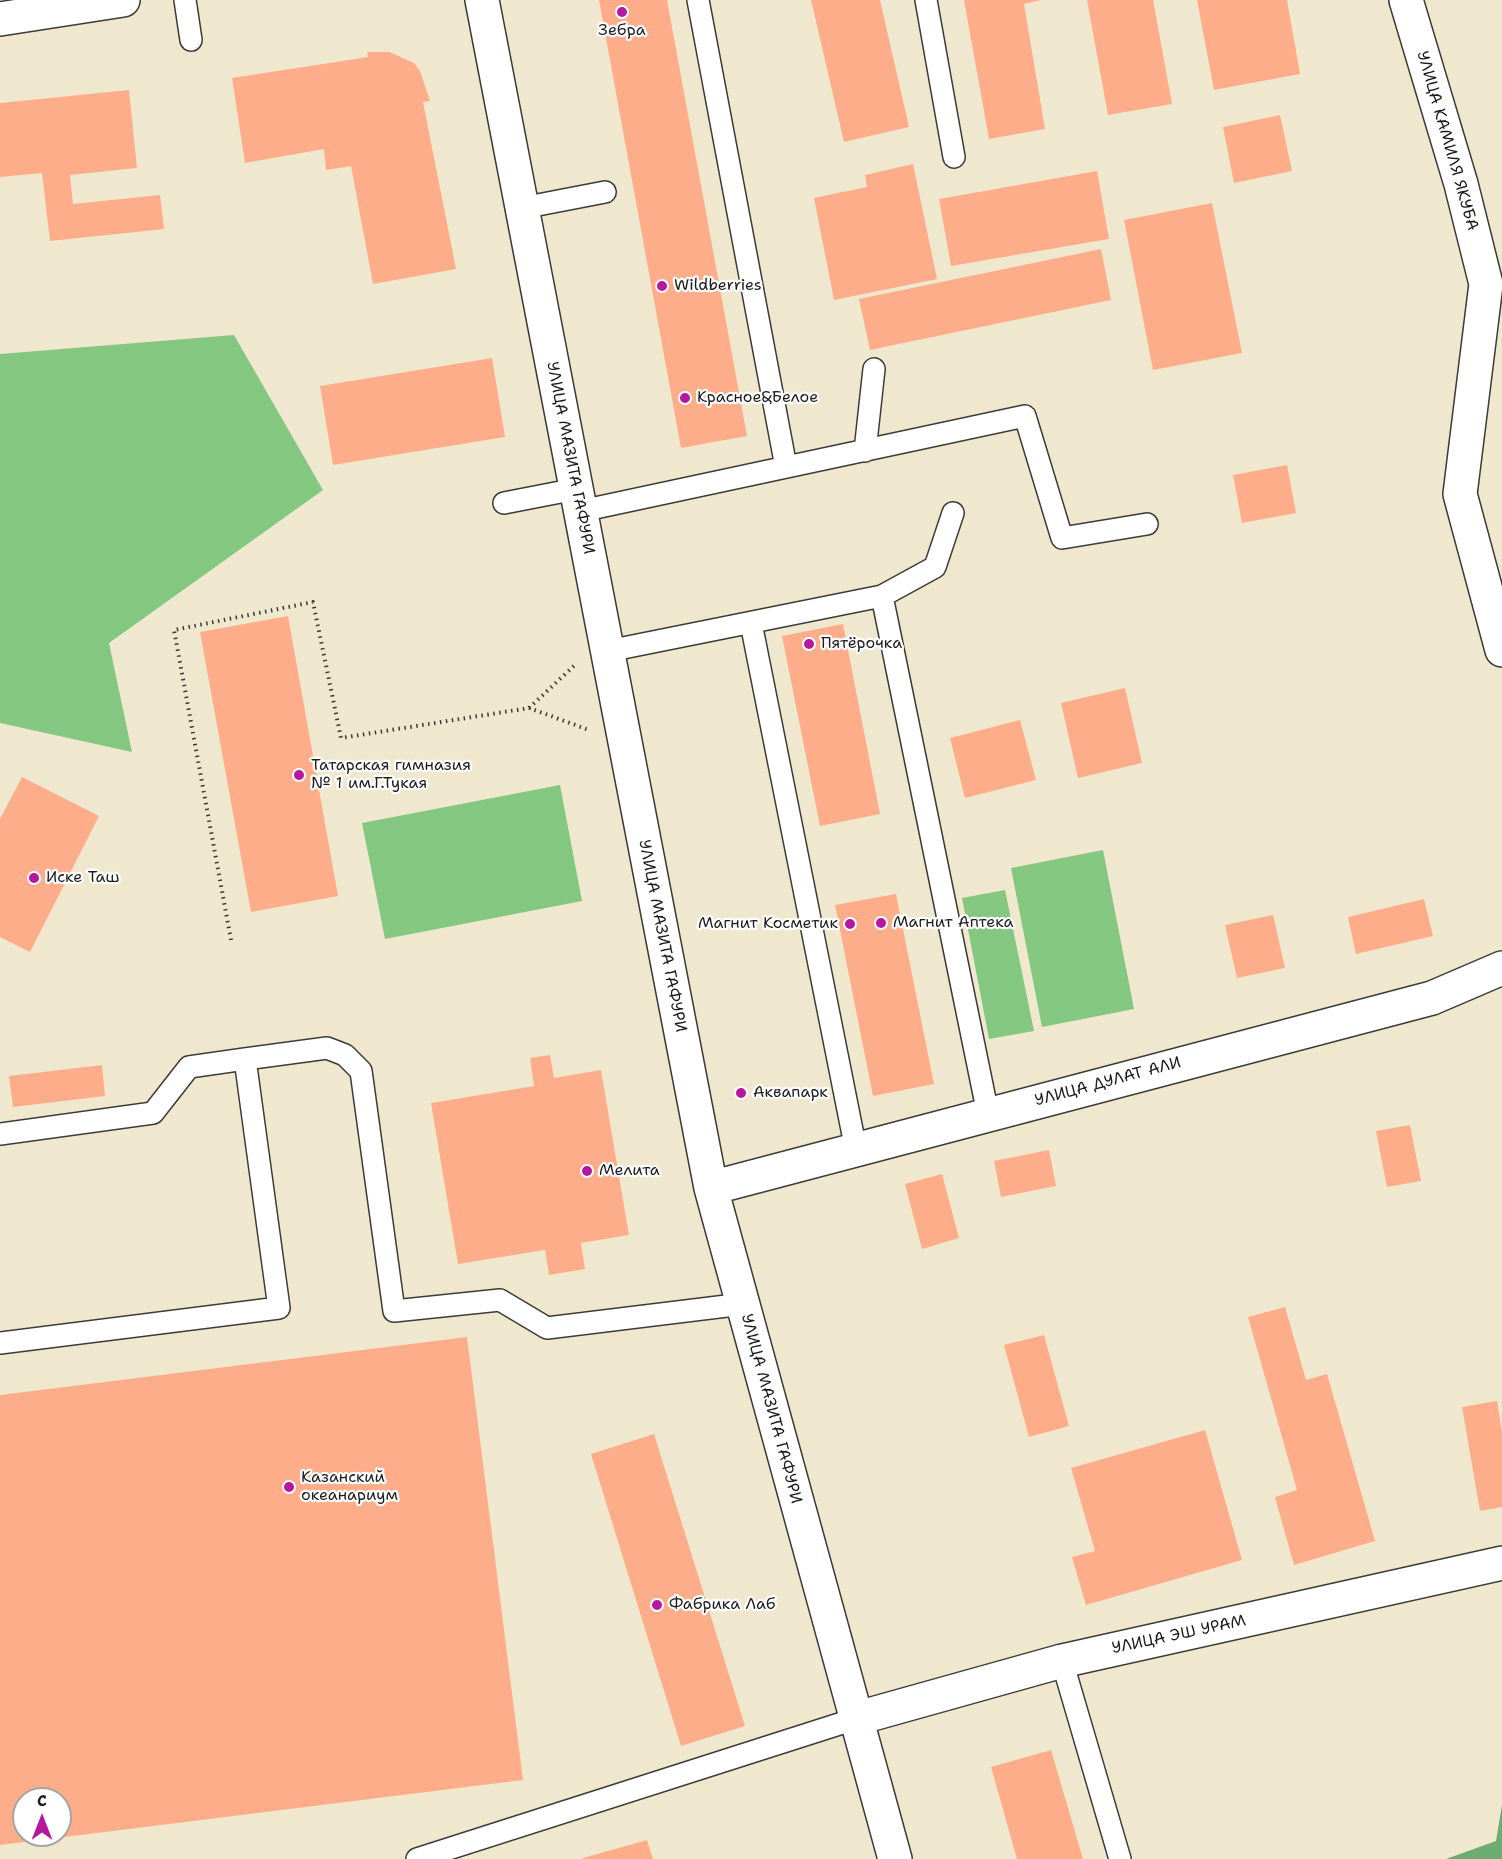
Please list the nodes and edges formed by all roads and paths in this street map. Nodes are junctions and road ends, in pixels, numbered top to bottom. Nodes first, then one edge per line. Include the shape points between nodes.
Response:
1 (123, 0) edge
2 (185, 0) edge
3 (482, 0) edge
4 (699, 0) edge
5 (926, 0) edge
6 (1406, 0) edge
7 (3, 12) edge
8 (191, 40) dead end
9 (954, 157) dead end
10 (605, 192) dead end
11 (522, 208) junction
12 (874, 369) dead end
13 (865, 451) junction
14 (786, 467) junction
15 (578, 500) junction
16 (504, 503) dead end
17 (953, 513) dead end
18 (1147, 524) dead end
19 (882, 596) junction
20 (751, 623) junction
21 (1502, 650) edge
22 (593, 656) junction
23 (529, 708) junction
24 (592, 732) dead end
25 (231, 940) dead end
26 (1502, 968) edge
27 (245, 1059) junction
28 (988, 1114) junction
29 (0, 1134) edge
30 (856, 1150) junction
31 (711, 1188) junction
32 (742, 1304) junction
33 (0, 1343) edge
34 (1502, 1563) edge
35 (1062, 1661) junction
36 (858, 1718) junction
37 (417, 1859) edge
38 (895, 1859) edge
39 (1120, 1859) edge

1 - 7 street
2 - 8 lane
3 - 11 street, УЛИЦА МАЗИТА ГАФУРИ
4 - 14 lane
5 - 9 lane
6 - 21 street, УЛИЦА КАМИЛЯ ЯКУБА via 1461,184 1486,284 1460,494
10 - 11 lane
11 - 15 street, УЛИЦА МАЗИТА ГАФУРИ
12 - 13 lane
13 - 14 lane
13 - 18 lane via 1025,416 1062,538
14 - 15 lane
15 - 16 lane
15 - 22 street, УЛИЦА МАЗИТА ГАФУРИ
17 - 19 lane via 935,567
19 - 20 lane
19 - 28 lane
20 - 22 lane
20 - 30 lane
22 - 23 path
22 - 31 street, УЛИЦА МАЗИТА ГАФУРИ
23 - 24 path
23 - 25 path via 341,738 313,602 174,630
26 - 28 street, УЛИЦА ДУЛАТ АЛИ via 1432,998
27 - 29 lane via 189,1067 153,1113
27 - 32 lane via 327,1048 345,1055 362,1071 394,1311 500,1300 548,1328
27 - 33 lane via 279,1308
28 - 30 street, УЛИЦА ДУЛАТ АЛИ
30 - 31 street, УЛИЦА ДУЛАТ АЛИ
31 - 32 street, УЛИЦА МАЗИТА ГАФУРИ
32 - 36 street, УЛИЦА МАЗИТА ГАФУРИ
34 - 35 street, УЛИЦА ЭШ УРАМ
35 - 36 street, УЛИЦА ЭШ УРАМ
35 - 39 lane
36 - 37 lane
36 - 38 street, УЛИЦА МАЗИТА ГАФУРИ

